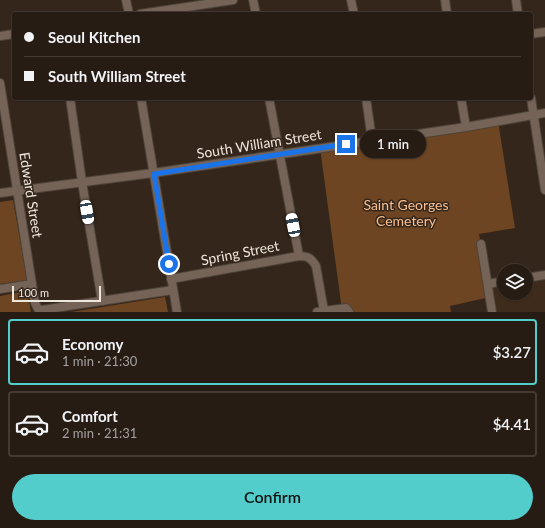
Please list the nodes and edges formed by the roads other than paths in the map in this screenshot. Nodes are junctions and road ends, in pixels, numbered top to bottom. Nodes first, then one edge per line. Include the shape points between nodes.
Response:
1 (126, 0) edge
2 (233, 0) edge
3 (254, 0) edge
4 (351, 0) edge
5 (445, 0) edge
6 (516, 0) edge
7 (129, 12) edge
8 (153, 12) edge
9 (256, 12) edge
10 (354, 12) edge
11 (447, 12) edge
12 (518, 12) edge
13 (545, 32) edge
14 (12, 34) edge
15 (533, 34) edge
16 (0, 36) edge
17 (0, 83) edge
18 (70, 100) edge
19 (141, 100) edge
20 (269, 100) edge
21 (366, 100) edge
22 (461, 100) edge
23 (531, 100) edge
24 (545, 113) edge
25 (533, 115) junction
26 (466, 127) junction
27 (372, 140) junction
28 (279, 154) junction
29 (154, 174) junction
30 (82, 182) junction
31 (545, 190) edge
32 (17, 191) junction
33 (0, 193) edge
34 (481, 244) dead end
35 (299, 256) junction
36 (545, 275) edge
37 (533, 277) edge
38 (171, 280) junction
39 (497, 282) edge
40 (32, 284) junction
41 (488, 284) junction
42 (0, 289) edge
43 (173, 290) junction
44 (102, 301) junction
45 (177, 312) edge
46 (321, 312) edge
47 (349, 312) edge
48 (492, 312) edge

1 - 7 street
2 - 8 street
3 - 9 street
4 - 10 street
5 - 11 street
6 - 12 street
13 - 15 street
14 - 16 street
17 - 32 street, Edward Street
18 - 30 street
19 - 29 street
20 - 28 street
21 - 27 street
22 - 26 street
23 - 25 street
24 - 25 street, South William Street
25 - 26 street, South William Street
25 - 31 street
26 - 27 street, South William Street
27 - 28 street, South William Street
28 - 29 street, South William Street
28 - 35 street
29 - 30 street, South William Street
29 - 38 street
30 - 32 street, South William Street
30 - 44 street
32 - 33 street, South William Street
32 - 40 street, Edward Street
34 - 41 street
35 - 38 street, Spring Street
35 - 46 street, Spring Street via 306,256 316,266
36 - 37 street
38 - 43 street
39 - 41 street
40 - 42 street
40 - 44 street, Edward Street via 35,303 39,310
41 - 48 street
43 - 44 street
43 - 45 street
46 - 47 street via 346,308

